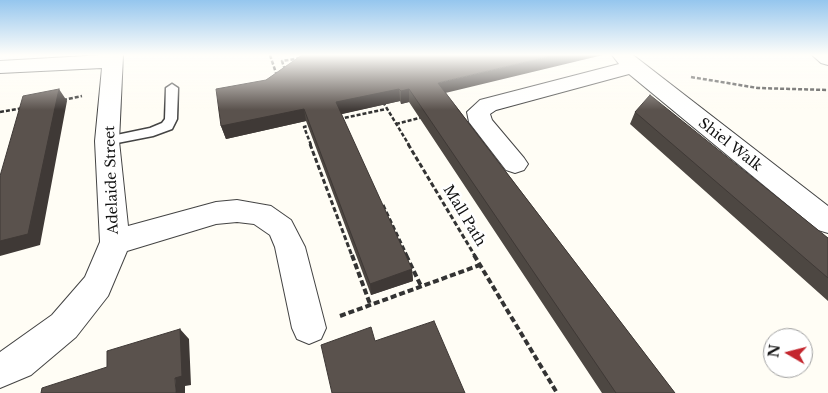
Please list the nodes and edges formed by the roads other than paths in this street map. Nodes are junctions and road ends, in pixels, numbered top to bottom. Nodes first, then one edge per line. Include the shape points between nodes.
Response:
1 (113, 73) edge
2 (610, 73) edge
3 (642, 73) edge
4 (172, 88) dead end
5 (107, 141) junction
6 (515, 164) dead end
7 (828, 222) edge
8 (114, 242) junction
9 (309, 328) road end
10 (0, 370) edge

1 - 5 street, Adelaide Street
2 - 6 street via 488,105 478,112 481,122
3 - 7 street, Shiel Walk
4 - 5 lane via 171,119 167,126
5 - 8 street, Adelaide Street
8 - 9 street via 216,213 261,214 281,228 290,247
8 - 10 street, Adelaide Street via 97,286 64,326 18,362

